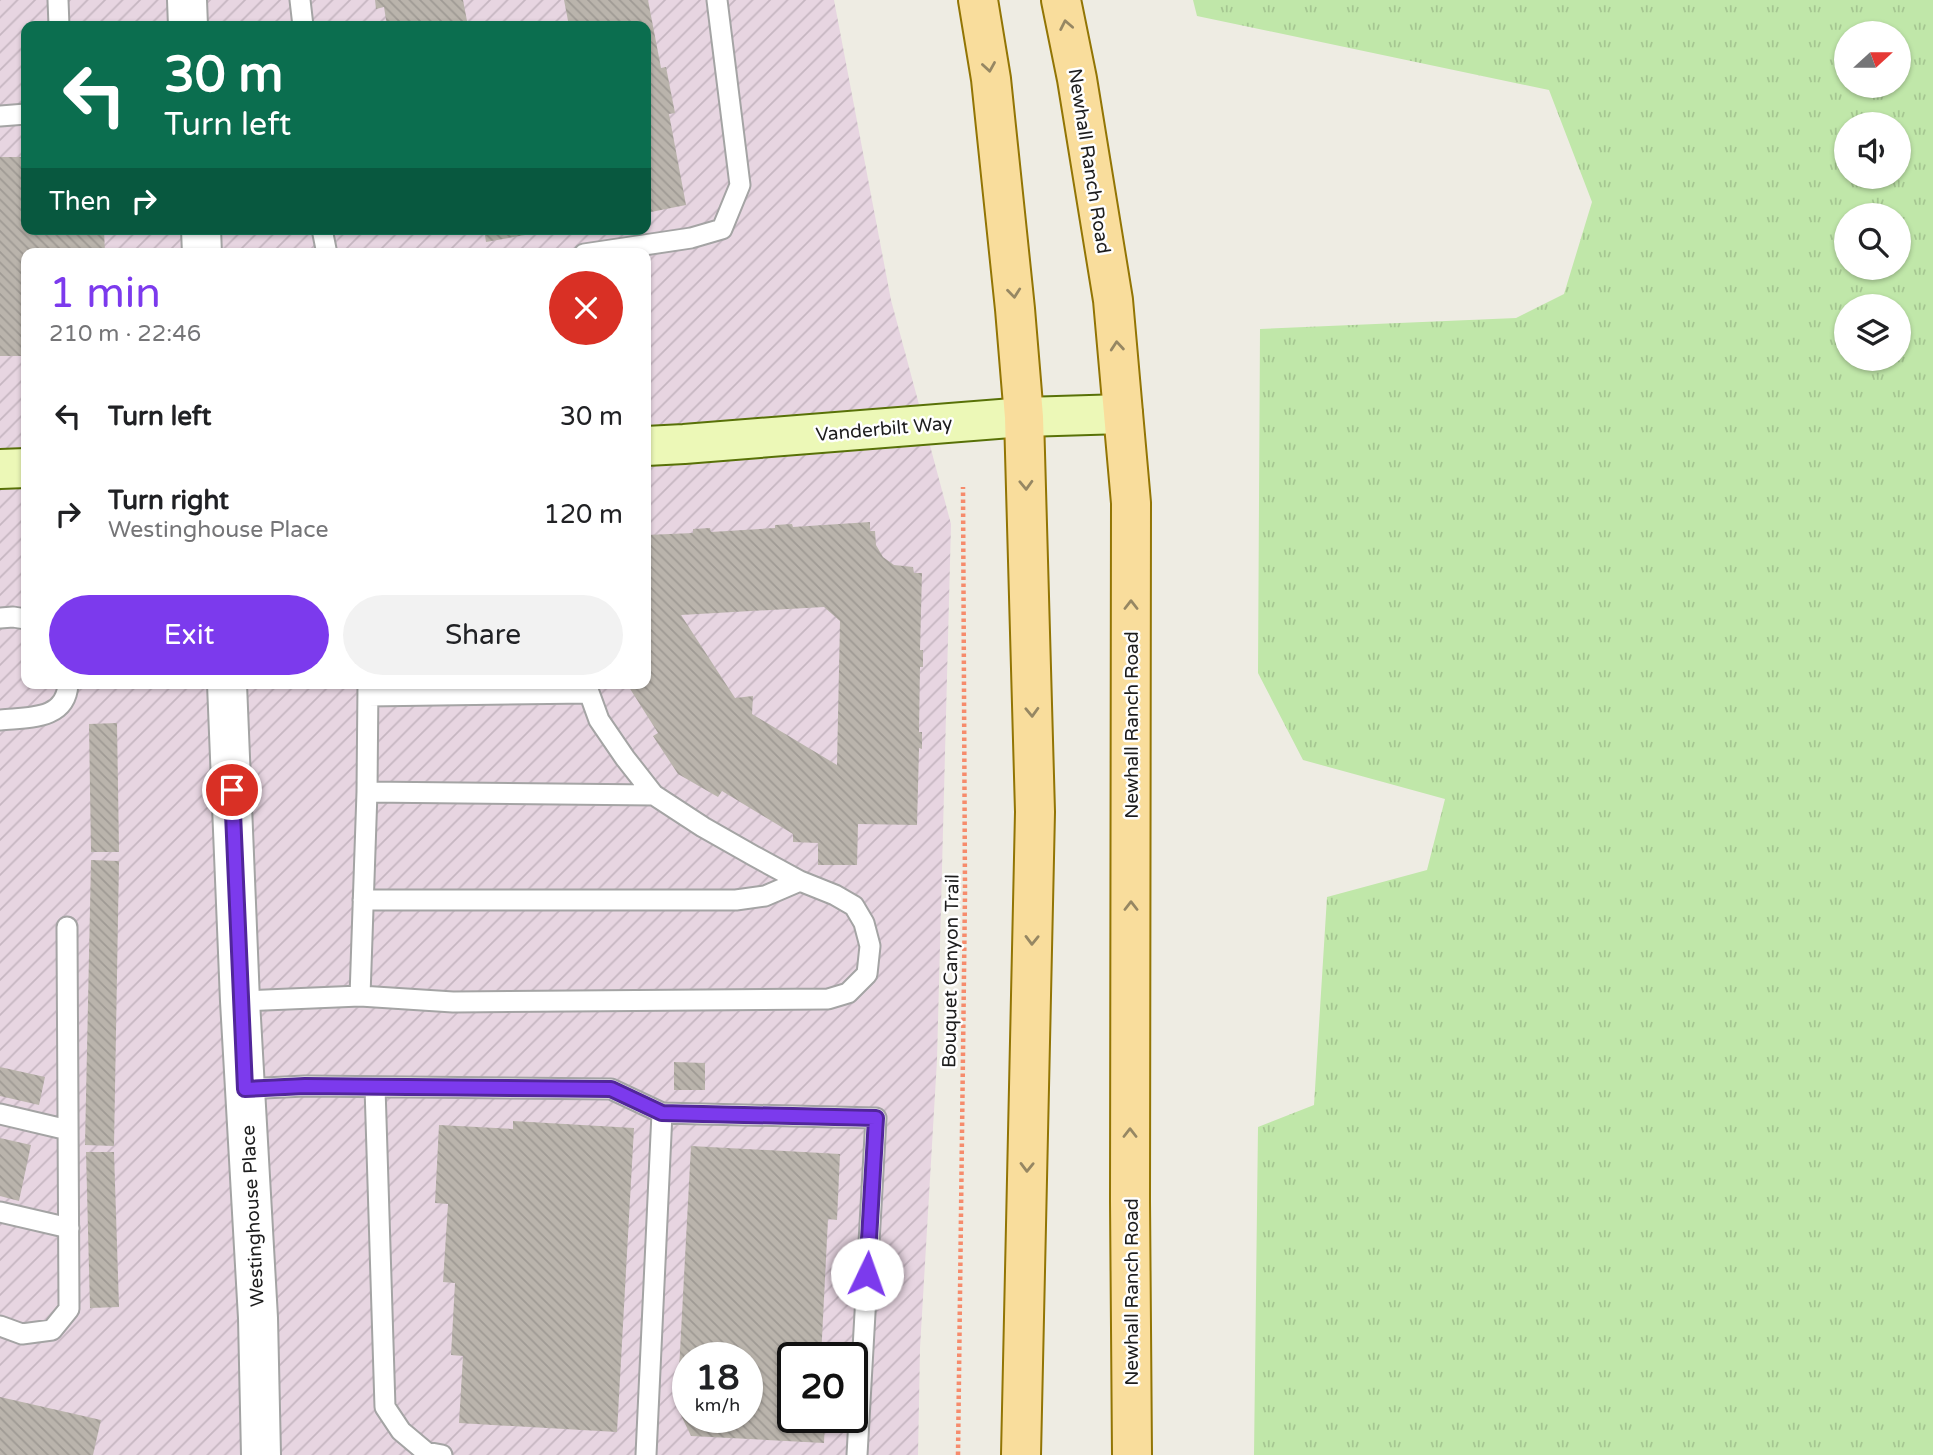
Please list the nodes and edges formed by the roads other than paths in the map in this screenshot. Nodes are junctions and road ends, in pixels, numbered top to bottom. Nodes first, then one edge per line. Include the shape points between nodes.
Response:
1 (58, 0) edge
2 (187, 0) edge
3 (300, 0) edge
4 (717, 0) edge
5 (978, 0) edge
6 (1061, 0) edge
7 (59, 21) edge
8 (188, 21) edge
9 (302, 21) edge
10 (21, 114) edge
11 (0, 116) edge
12 (624, 248) edge
13 (1123, 414) junction
14 (1024, 417) junction
15 (651, 446) edge
16 (21, 468) edge
17 (0, 469) edge
18 (0, 618) edge
19 (21, 618) edge
20 (68, 689) edge
21 (227, 689) edge
22 (587, 689) edge
23 (368, 690) edge
24 (0, 720) edge
25 (367, 792) junction
26 (654, 794) junction
27 (800, 881) junction
28 (363, 900) junction
29 (67, 928) dead end
30 (360, 996) junction
31 (240, 1001) junction
32 (375, 1087) junction
33 (245, 1089) junction
34 (662, 1113) junction
35 (0, 1114) edge
36 (68, 1130) junction
37 (0, 1212) edge
38 (69, 1228) junction
39 (0, 1326) edge
40 (261, 1455) edge
41 (442, 1455) edge
42 (646, 1455) edge
43 (857, 1455) edge
44 (1021, 1455) edge
45 (1132, 1455) edge

1 - 7 lane
2 - 8 street
3 - 9 lane
4 - 12 lane via 740,185 722,229
5 -> 14 main road via 991,79
13 -> 6 main road, Newhall Ranch Road via 1113,300
10 - 11 lane
13 - 14 street, Vanderbilt Way
45 -> 13 main road, Newhall Ranch Road via 1131,503
14 - 15 street, Vanderbilt Way
14 -> 44 main road via 1035,812
16 - 17 street
18 - 19 lane
20 - 24 lane via 61,707 46,715
21 - 31 street, Westinghouse Place
22 - 23 lane
22 - 26 lane via 599,720
23 - 25 lane
25 - 26 lane
25 - 28 lane
26 - 27 lane
27 - 28 lane via 765,896 736,900
27 - 30 lane via 854,906 864,923 870,946 867,974 848,993 828,999 453,1002
28 - 30 lane
29 - 36 lane
30 - 31 lane
31 - 33 street, Westinghouse Place
32 - 33 lane
32 - 34 lane via 611,1089
32 - 41 lane via 385,1407 401,1431 426,1452
33 - 40 street, Westinghouse Place
34 - 42 lane
34 - 43 lane via 876,1118
35 - 36 lane
36 - 38 lane
37 - 38 lane
38 - 39 lane via 69,1309 52,1330 22,1334

